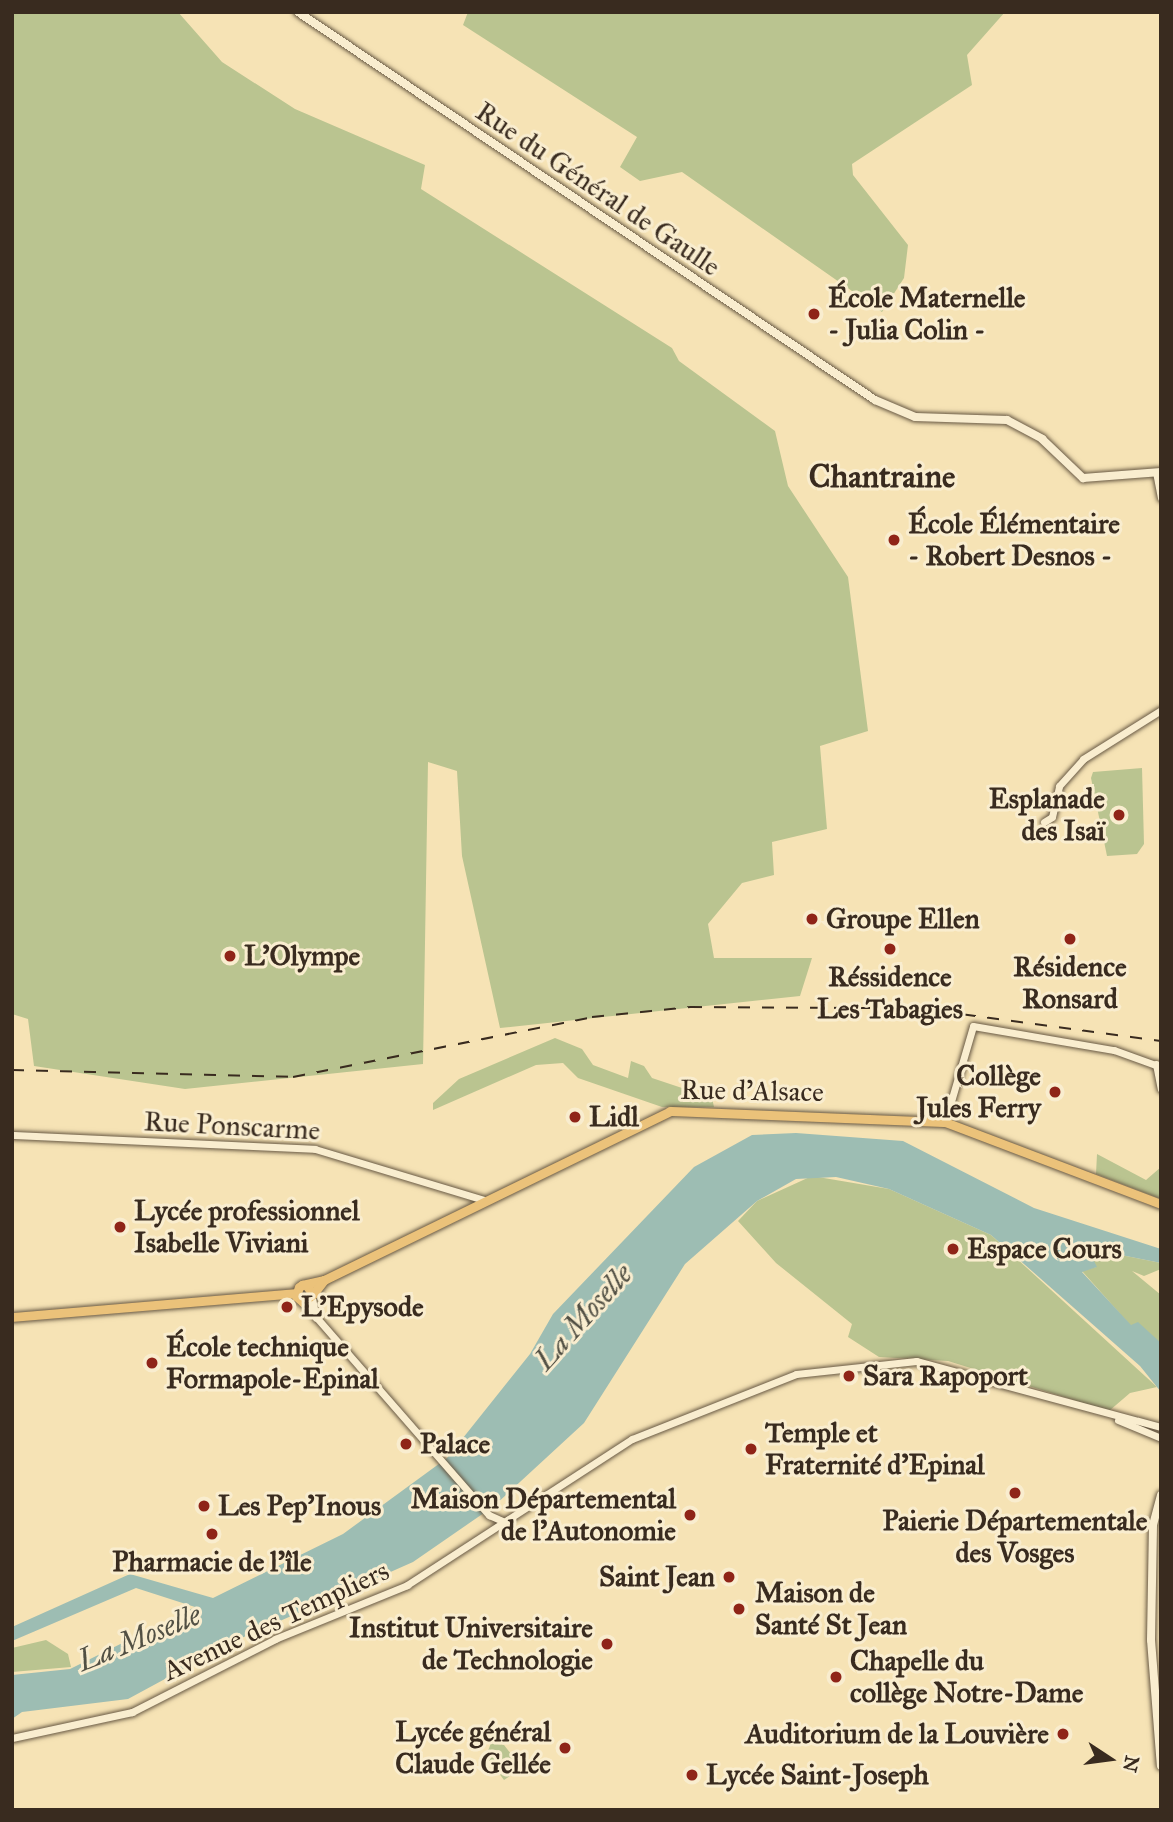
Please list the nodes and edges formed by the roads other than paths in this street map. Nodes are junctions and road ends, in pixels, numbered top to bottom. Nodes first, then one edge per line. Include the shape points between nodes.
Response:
1 (298, 12) edge
2 (1158, 472) edge
3 (1161, 498) edge
4 (1161, 710) edge
5 (1045, 822) dead end
6 (1159, 1064) edge
7 (1161, 1089) edge
8 (945, 1122) junction
9 (12, 1135) edge
10 (484, 1200) junction
11 (1161, 1204) edge
12 (324, 1280) junction
13 (306, 1285) junction
14 (296, 1293) junction
15 (309, 1298) junction
16 (12, 1317) edge
17 (1117, 1420) junction
18 (1161, 1427) edge
19 (1161, 1437) edge
20 (1161, 1495) edge
21 (505, 1522) junction
22 (12, 1738) edge
23 (1161, 1766) edge

1 - 2 main road, Rue du Général de Gaulle via 875,400 915,417 1007,420 1042,439 1083,478
2 - 3 street
4 - 5 street via 1083,759 1059,786 1052,817
6 - 7 street
6 - 8 street via 973,1026
8 - 10 main road, Rue d'Alsace via 662,1113
8 - 11 main road, Rue d'Alsace
9 - 10 street, Rue Ponscarme via 315,1149
10 - 12 main road, Rue d'Alsace
12 - 13 main road, Rue d'Alsace
12 - 15 main road, Rue d'Alsace
13 - 14 main road
13 - 15 main road
14 - 15 main road
14 - 16 main road
15 - 21 street via 317,1318 426,1444 489,1515
17 - 18 street
17 - 19 street
17 - 21 street, Avenue des Templiers via 916,1361 828,1369 755,1386 610,1454
20 - 23 main road via 1153,1525 1152,1676
21 - 22 street, Avenue des Templiers via 407,1585 275,1639 132,1712

